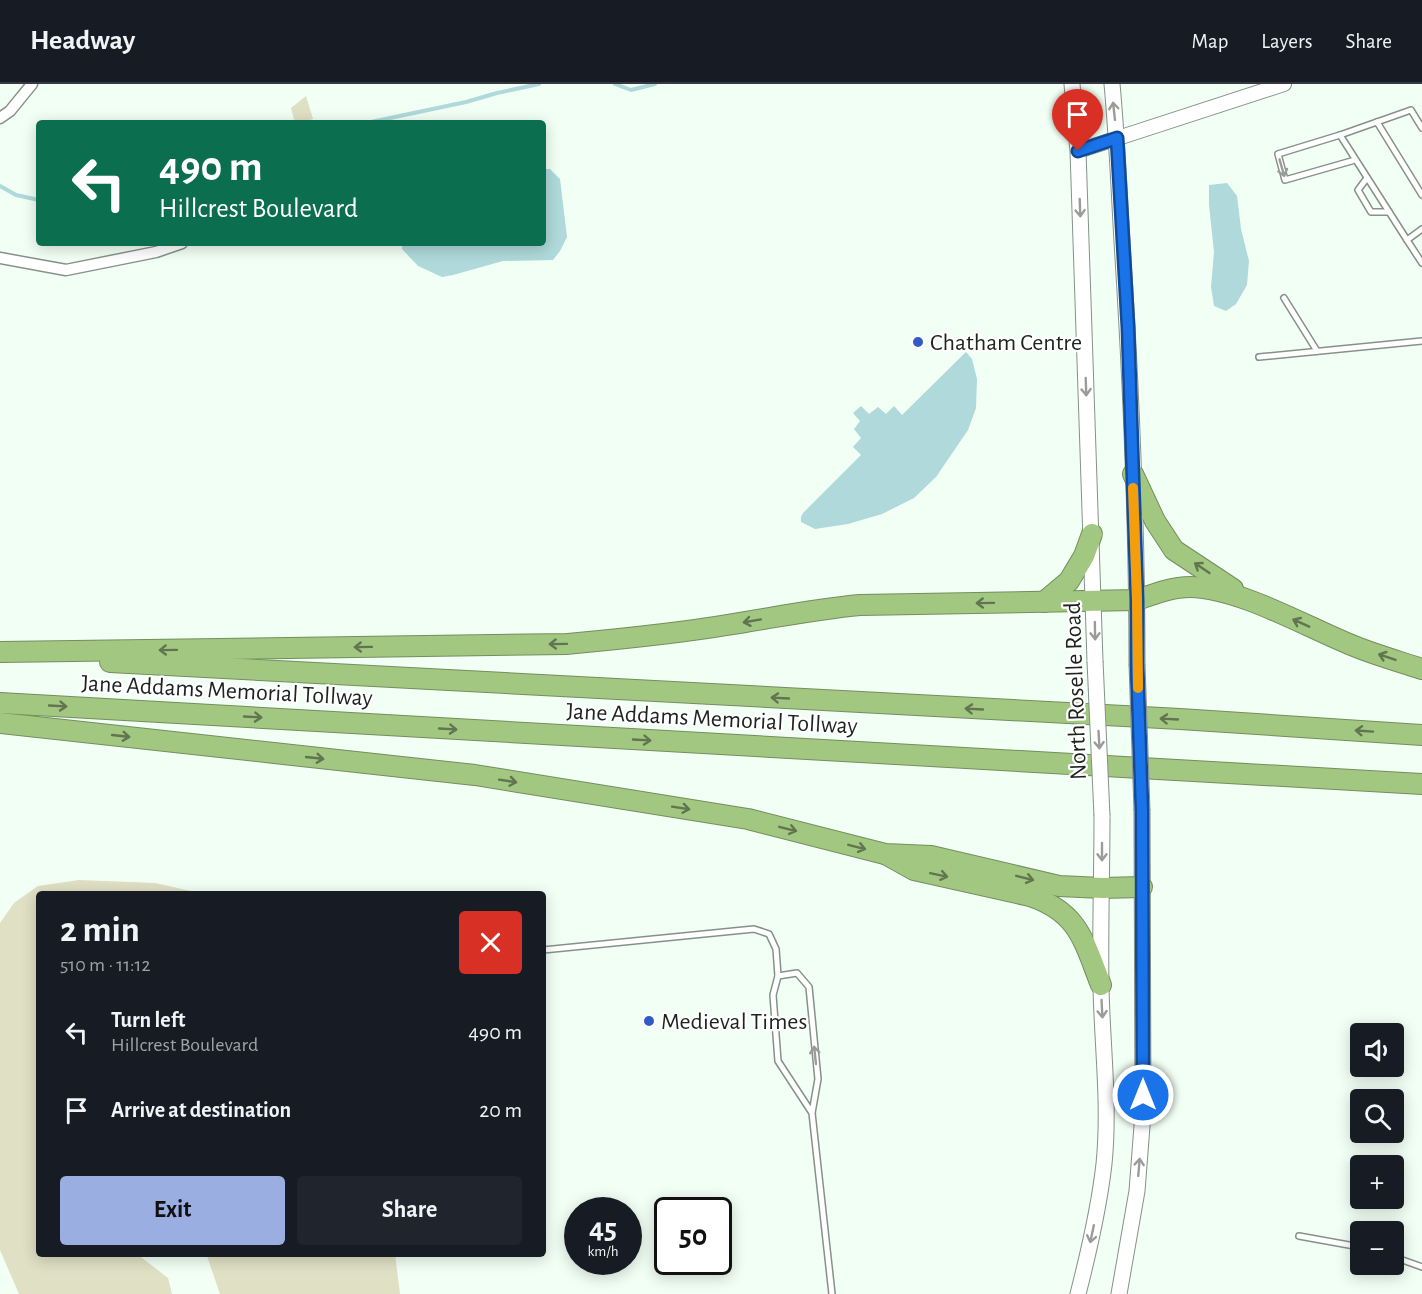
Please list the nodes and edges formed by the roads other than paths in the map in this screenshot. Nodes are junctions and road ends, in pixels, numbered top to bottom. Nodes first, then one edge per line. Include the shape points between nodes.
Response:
1 (32, 84) edge
2 (1072, 84) edge
3 (1112, 84) edge
4 (1284, 84) edge
5 (0, 118) edge
6 (1377, 122) junction
7 (1422, 128) edge
8 (1340, 135) junction
9 (1117, 138) junction
10 (1078, 151) junction
11 (1355, 160) junction
12 (1367, 178) junction
13 (1422, 195) edge
14 (1389, 212) junction
15 (1422, 229) edge
16 (1407, 240) junction
17 (173, 246) edge
18 (0, 258) edge
19 (1422, 264) edge
20 (1284, 298) dead end
21 (1422, 341) edge
22 (1317, 351) junction
23 (1260, 357) dead end
24 (1133, 474) junction
25 (1092, 534) junction
26 (1137, 600) junction
27 (1094, 601) junction
28 (1251, 601) junction
29 (1044, 602) junction
30 (0, 654) edge
31 (1422, 669) edge
32 (0, 703) edge
33 (0, 723) edge
34 (1422, 735) edge
35 (1422, 784) edge
36 (885, 854) junction
37 (1142, 887) junction
38 (1102, 888) junction
39 (546, 950) edge
40 (778, 976) junction
41 (1101, 985) junction
42 (812, 1113) junction
43 (1299, 1236) dead end
44 (1350, 1245) edge
45 (1404, 1261) edge
46 (1422, 1267) edge
47 (832, 1294) edge
48 (1078, 1294) edge
49 (1119, 1294) edge

1 - 5 street
2 - 10 main road, North Roselle Road
9 -> 3 main road
4 - 9 street
6 - 7 lane via 1411,110
6 - 8 lane
6 - 13 lane
8 - 11 lane
8 -> 11 lane via 1278,154 1285,180
9 - 10 street
9 - 24 main road
10 -> 25 main road, North Roselle Road
11 - 12 lane
12 - 14 lane
12 - 14 lane via 1358,190 1371,212
14 - 16 lane
15 - 16 lane
16 - 19 lane
17 - 18 street via 66,270
20 - 22 lane
21 - 22 lane
22 - 23 lane
24 - 26 main road
28 -> 24 highway via 1174,550
25 - 27 main road, North Roselle Road
25 - 29 highway via 1069,581
26 - 27 highway
26 - 28 highway via 1189,587
26 - 37 main road, bridge
27 - 29 highway
27 -> 38 main road, North Roselle Road, bridge
31 -> 28 highway via 1351,645
29 -> 30 highway via 824,608 715,627 567,644
34 -> 30 highway, Jane Addams Memorial Tollway
32 -> 35 highway, Jane Addams Memorial Tollway
33 -> 36 highway via 475,776 748,819
36 -> 38 highway via 931,856 1059,886
36 -> 41 highway via 914,870 1047,901 1074,924
37 - 38 highway
49 -> 37 main road via 1137,1191 1143,1113
38 - 41 main road, North Roselle Road
39 - 40 lane via 754,929 769,934 776,949
40 - 42 lane via 773,995 778,1061
42 -> 40 lane via 818,1079 809,987 797,973
41 -> 48 main road, North Roselle Road via 1104,1162
42 - 47 lane
43 - 44 lane
45 - 46 lane

